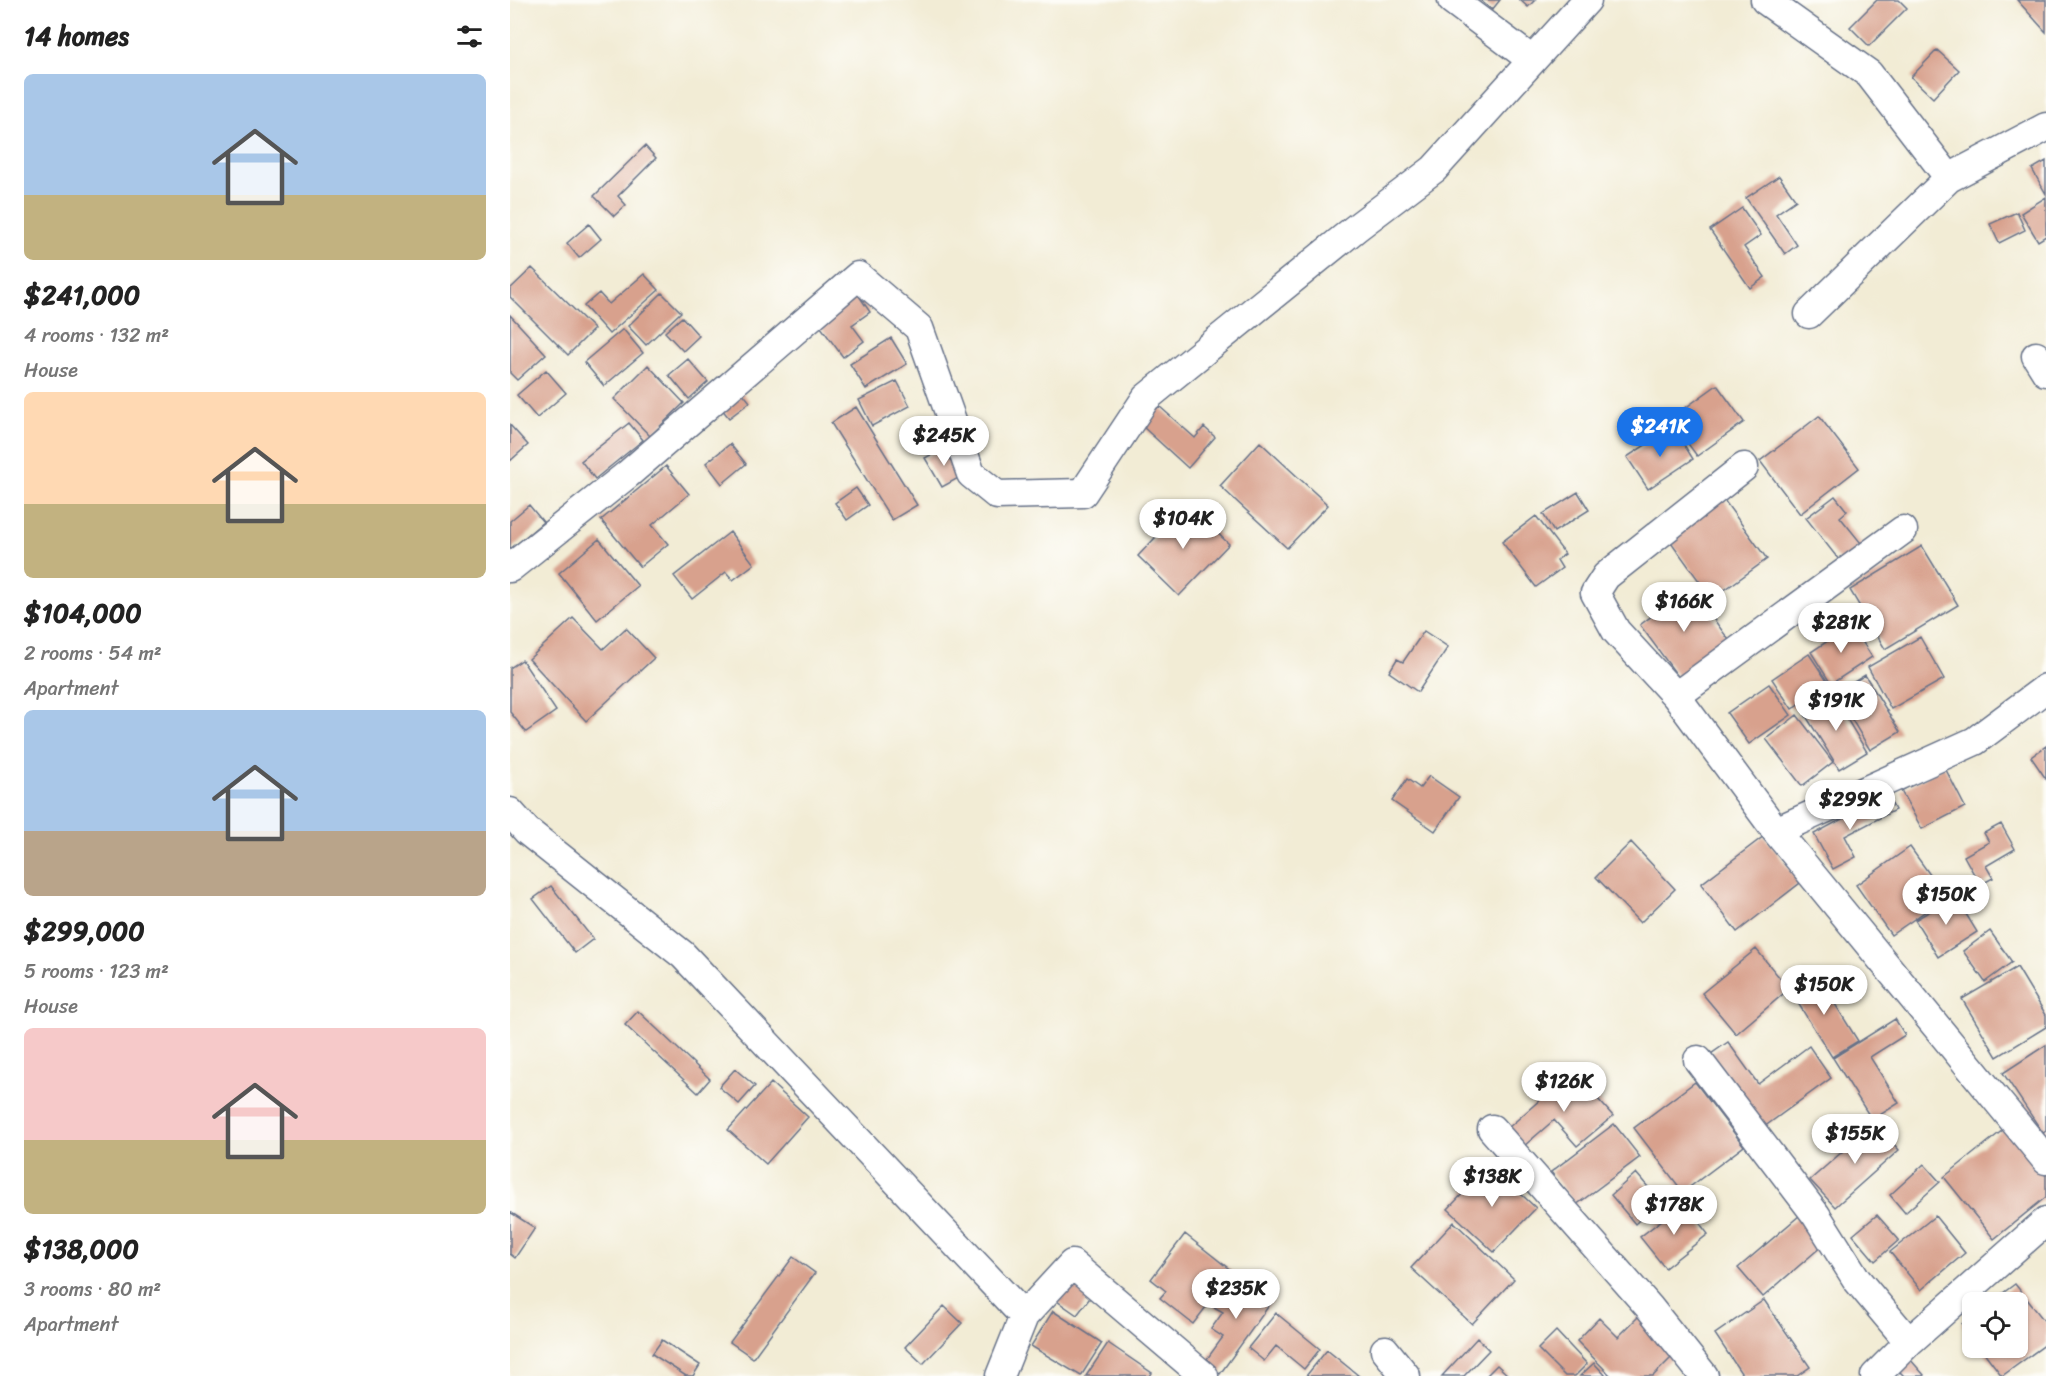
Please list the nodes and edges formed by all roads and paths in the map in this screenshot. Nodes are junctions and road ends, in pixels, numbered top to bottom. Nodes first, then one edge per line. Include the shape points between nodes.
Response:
1 (1452, 0) edge
2 (1587, 0) edge
3 (1765, 0) edge
4 (1532, 60) junction
5 (2046, 127) edge
6 (1949, 178) junction
7 (1809, 314) dead end
8 (1744, 467) dead end
9 (1903, 530) dead end
10 (510, 568) edge
11 (2046, 688) edge
12 (1676, 696) junction
13 (510, 812) edge
14 (1776, 831) junction
15 (1698, 1060) dead end
16 (1492, 1129) dead end
17 (2046, 1160) edge
18 (2046, 1221) edge
19 (1024, 1316) junction
20 (1910, 1342) junction
21 (1385, 1350) dead end
22 (1000, 1376) edge
23 (1204, 1376) edge
24 (1406, 1376) edge
25 (1704, 1376) edge
26 (1875, 1376) edge

1 - 4 street
2 - 4 street
3 - 6 street via 1869,74
4 - 10 street via 1434,168 1146,398 1083,494 997,495 971,474 919,328 858,276 628,474
5 - 6 street
6 - 7 street
8 - 12 street via 1606,576 1595,593 1616,631
9 - 12 street
11 - 14 street via 1975,741
12 - 14 street
13 - 19 street via 527,831 683,955
14 - 17 street
15 - 20 street via 1816,1215 1857,1280
16 - 25 street via 1649,1306
18 - 20 street
19 - 22 street
19 - 23 street via 1072,1264
20 - 26 street
21 - 24 street

